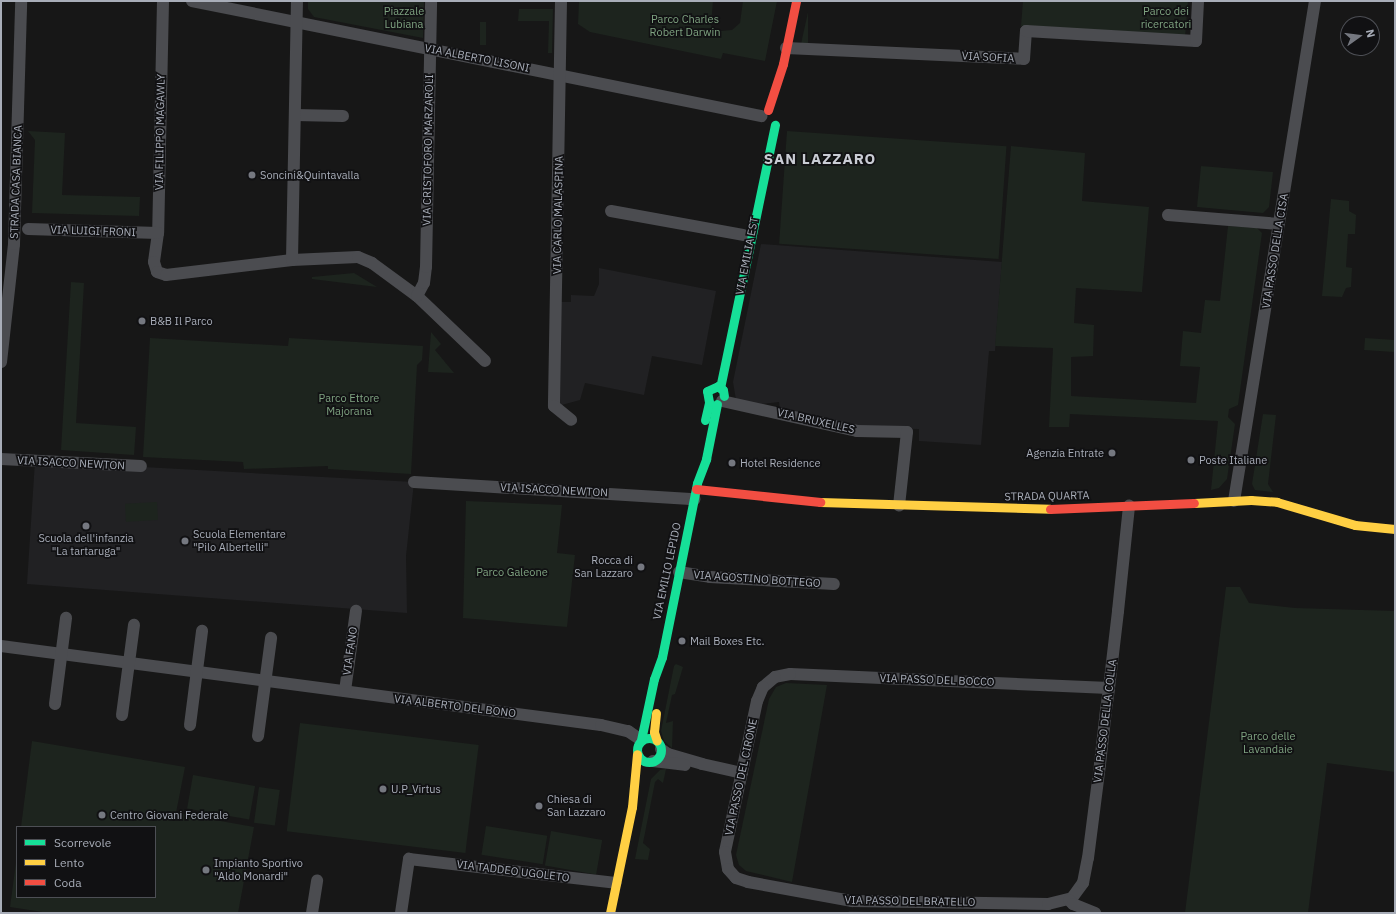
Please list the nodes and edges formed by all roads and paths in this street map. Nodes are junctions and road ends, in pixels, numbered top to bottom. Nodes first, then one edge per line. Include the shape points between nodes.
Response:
1 (21, 1) edge
2 (163, 1) edge
3 (192, 1) edge
4 (297, 1) edge
5 (431, 1) edge
6 (562, 1) edge
7 (796, 1) edge
8 (1198, 1) edge
9 (1315, 1) edge
10 (297, 22) junction
11 (786, 48) junction
12 (430, 49) junction
13 (783, 64) junction
14 (560, 75) junction
15 (764, 113) junction
16 (295, 115) junction
17 (777, 115) junction
18 (343, 116) dead end
19 (775, 125) junction
20 (763, 130) dead end
21 (611, 211) dead end
22 (1168, 215) dead end
23 (1280, 224) junction
24 (28, 229) dead end
25 (158, 233) junction
26 (743, 235) junction
27 (292, 260) junction
28 (5, 288) edge
29 (417, 296) junction
30 (1, 362) edge
31 (485, 362) dead end
32 (716, 387) junction
33 (715, 403) junction
34 (571, 420) dead end
35 (1, 459) edge
36 (141, 466) dead end
37 (414, 482) dead end
38 (696, 491) junction
39 (1234, 501) junction
40 (899, 506) junction
41 (1129, 506) junction
42 (1395, 529) edge
43 (679, 572) junction
44 (834, 584) dead end
45 (356, 611) dead end
46 (66, 618) dead end
47 (134, 625) dead end
48 (202, 631) dead end
49 (271, 638) dead end
50 (1, 646) edge
51 (61, 654) junction
52 (662, 657) junction
53 (129, 663) junction
54 (197, 672) junction
55 (266, 681) junction
56 (767, 682) joint
57 (1109, 688) junction
58 (344, 691) junction
59 (55, 704) dead end
60 (122, 715) dead end
61 (190, 725) dead end
62 (258, 736) dead end
63 (641, 740) junction
64 (659, 745) junction
65 (637, 754) junction
66 (653, 762) junction
67 (710, 766) junction
68 (742, 773) junction
69 (632, 807) junction
70 (731, 873) joint
71 (317, 880) dead end
72 (616, 884) junction
73 (1069, 900) junction
74 (312, 913) edge
75 (401, 913) edge
76 (610, 913) edge
77 (1095, 913) edge

1 - 28 street, STRADA CASA BIANCA via 14,244
2 - 25 street, VIA FILIPPO MAGAWLY
3 - 10 street, VIA ALBERTO LISONI
4 - 10 street
5 - 12 street, VIA CRISTOFORO MARZAROLI
6 - 14 street, VIA CARLO MALASPINA
7 - 11 main road, VIA EMILIA EST
8 - 11 street, VIA SOFIA via 1196,42 1026,32 1024,59
9 - 23 street, VIA PASSO DELLA CISA
10 - 12 street, VIA ALBERTO LISONI
10 - 16 street
11 - 13 main road, VIA EMILIA EST
12 - 14 street, VIA ALBERTO LISONI
12 - 29 street, VIA CRISTOFORO MARZAROLI via 426,267 424,283
13 - 15 main road, VIA EMILIA EST via 774,101
13 - 17 main road, VIA EMILIA EST
14 - 15 street, VIA ALBERTO LISONI
14 - 34 street, VIA CARLO MALASPINA via 554,406
15 - 17 main road
15 - 19 main road via 765,126
16 - 18 street
16 - 27 street
17 - 19 main road, VIA EMILIA EST
19 - 32 main road, VIA EMILIA EST
20 - 26 main road, VIA EMILIA EST
21 - 26 street, VIA EMILIA EST
22 - 23 street
23 - 39 street, VIA PASSO DELLA CISA
24 - 25 street, VIA LUIGI FRONI
25 - 27 street, VIA FILIPPO MAGAWLY via 154,262 157,272 166,275
26 - 32 main road, VIA EMILIA EST
27 - 29 street via 358,257 372,263
28 - 30 street, STRADA CASA BIANCA
29 - 31 street
32 - 33 main road, VIA EMILIA EST via 706,394
32 - 33 main road, VIA EMILIA EST via 725,396
33 - 38 main road, VIA EMILIA EST via 699,454
33 - 40 street, VIA BRUXELLES via 857,431 907,432
35 - 36 street, VIA ISACCO NEWTON
37 - 38 street, VIA ISACCO NEWTON
38 - 40 main road, STRADA QUARTA via 792,501
38 - 43 main road, VIA EMILIO LEPIDO
39 - 41 main road, STRADA QUARTA
39 - 42 main road, STRADA QUARTA via 1277,502 1355,525
40 - 41 main road, STRADA QUARTA via 1035,510
41 - 57 street, VIA PASSO DELLA COLLA
43 - 44 street, VIA AGOSTINO BOTTEGO via 710,577
43 - 52 main road, VIA EMILIO LEPIDO
45 - 58 street, VIA FANO
46 - 51 street
47 - 53 street
48 - 54 street
49 - 55 street
50 - 51 street, VIA ALBERTO DEL BONO
51 - 53 street, VIA ALBERTO DEL BONO
51 - 59 street
52 - 63 main road, VIA EMILIO LEPIDO via 654,679
52 - 64 main road, VIA EMILIO LEPIDO via 654,729
53 - 54 street, VIA ALBERTO DEL BONO
53 - 60 street
54 - 55 street, VIA ALBERTO DEL BONO
54 - 61 street
55 - 58 street, VIA ALBERTO DEL BONO
55 - 62 street
56 - 57 street, VIA PASSO DEL BOCCO via 778,676 790,674
56 - 68 street, VIA PASSO DEL CIRONE via 757,701
57 - 73 street, VIA PASSO DELLA COLLA via 1085,875 1079,890
58 - 63 street, VIA ALBERTO DEL BONO via 616,727 634,733
63 - 64 main road via 647,738
63 - 65 main road, VIA EMILIO LEPIDO via 637,746
64 - 66 main road, VIA EMILIO LEPIDO via 659,757
64 - 67 street via 668,754
65 - 66 main road via 645,762
65 - 69 main road, VIA EMILIO LEPIDO
66 - 67 street
66 - 69 main road, VIA EMILIO LEPIDO via 645,773
67 - 68 street
68 - 70 street, VIA PASSO DEL CIRONE via 725,852 726,865
69 - 72 main road, VIA EMILIO LEPIDO
70 - 73 street, VIA PASSO DEL BRATELLO via 748,882 852,901 1048,904
71 - 74 street
72 - 75 street, VIA TADDEO UGOLETO via 409,859
72 - 76 main road, VIA EMILIO LEPIDO
73 - 77 street

